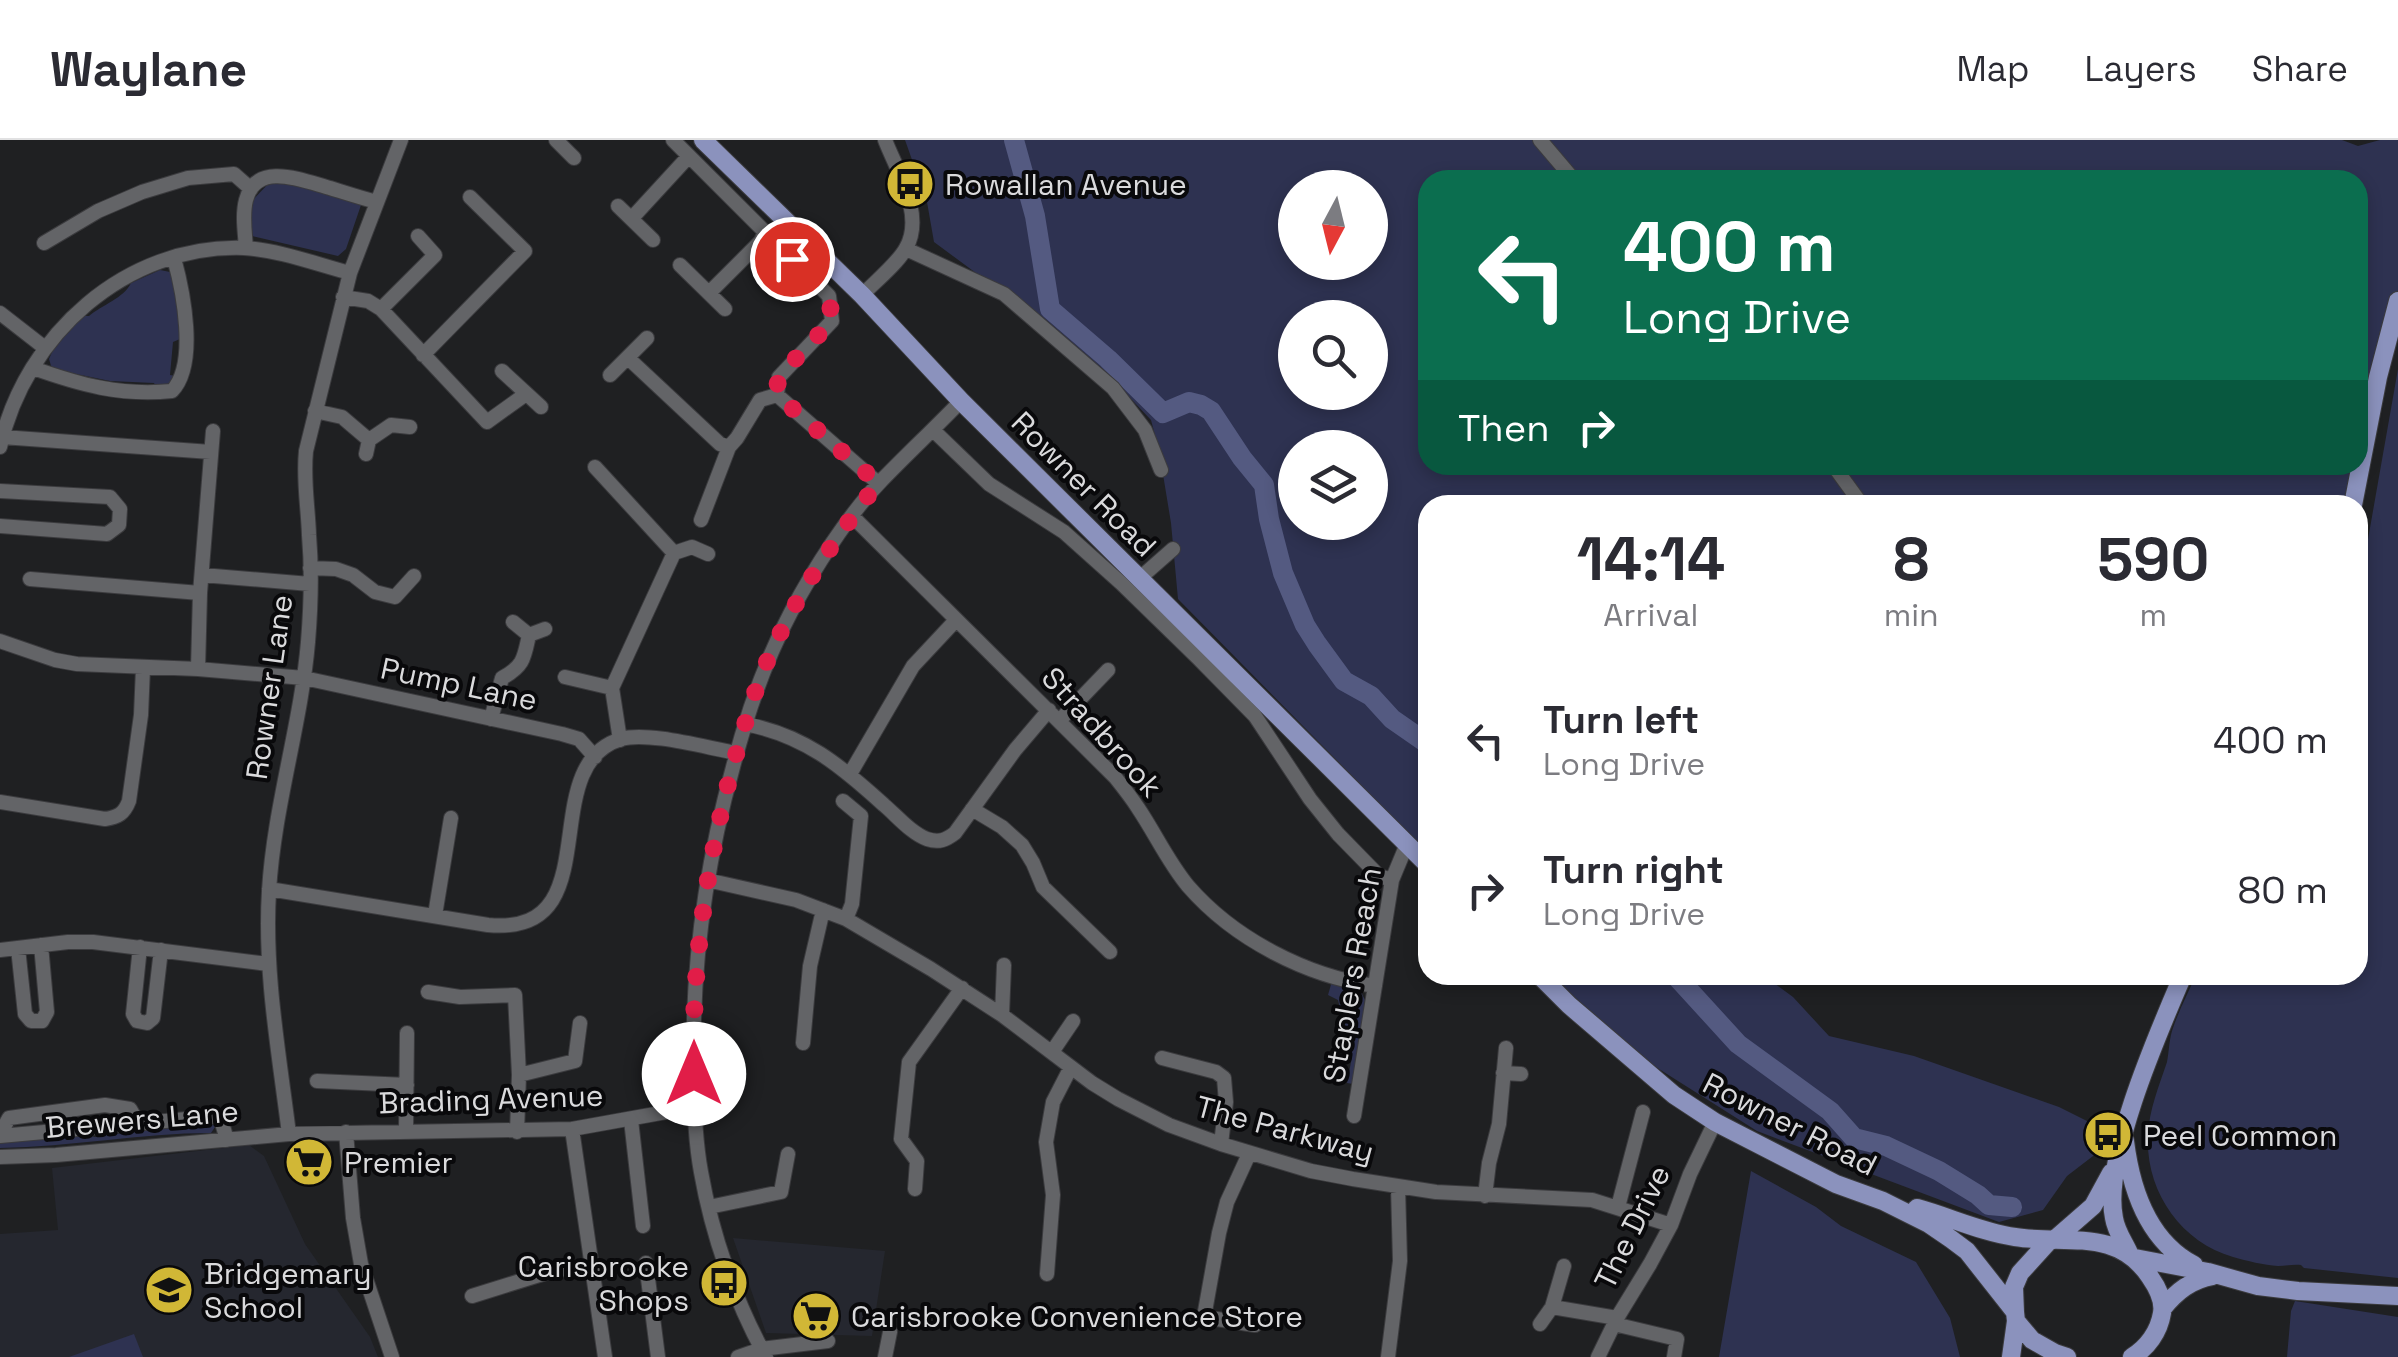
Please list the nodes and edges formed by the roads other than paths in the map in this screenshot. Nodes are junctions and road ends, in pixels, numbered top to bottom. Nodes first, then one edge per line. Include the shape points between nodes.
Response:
1 (401, 140) edge
2 (673, 140) edge
3 (704, 140) edge
4 (885, 140) edge
5 (1540, 140) edge
6 (558, 141) edge
7 (689, 156) junction
8 (574, 158) dead end
9 (1566, 170) edge
10 (250, 189) junction
11 (470, 197) dead end
12 (377, 202) junction
13 (618, 206) dead end
14 (632, 218) junction
15 (765, 231) junction
16 (418, 236) dead end
17 (653, 240) dead end
18 (44, 242) dead end
19 (246, 248) junction
20 (906, 249) junction
21 (174, 258) junction
22 (680, 266) dead end
23 (350, 272) junction
24 (709, 293) junction
25 (862, 296) junction
26 (343, 297) junction
27 (2398, 300) edge
28 (381, 309) junction
29 (725, 309) dead end
30 (0, 313) edge
31 (648, 338) dead end
32 (45, 348) junction
33 (423, 355) junction
34 (628, 358) junction
35 (33, 368) junction
36 (502, 371) dead end
37 (610, 375) dead end
38 (526, 394) junction
39 (777, 395) junction
40 (962, 401) junction
41 (541, 408) dead end
42 (315, 411) junction
43 (410, 427) dead end
44 (2368, 428) edge
45 (933, 430) junction
46 (213, 431) dead end
47 (1, 442) edge
48 (729, 447) junction
49 (211, 452) junction
50 (594, 468) dead end
51 (1162, 470) dead end
52 (878, 483) junction
53 (0, 491) edge
54 (852, 516) junction
55 (701, 520) dead end
56 (0, 526) edge
57 (1173, 548) dead end
58 (674, 552) junction
59 (708, 554) dead end
60 (202, 575) junction
61 (310, 576) junction
62 (414, 576) dead end
63 (1140, 578) junction
64 (30, 579) dead end
65 (200, 593) junction
66 (956, 620) junction
67 (513, 622) dead end
68 (545, 628) dead end
69 (529, 635) junction
70 (0, 641) edge
71 (143, 668) junction
72 (198, 669) junction
73 (1108, 670) dead end
74 (565, 677) dead end
75 (304, 678) junction
76 (612, 688) junction
77 (1054, 715) junction
78 (491, 720) junction
79 (744, 724) junction
80 (620, 740) junction
81 (736, 753) junction
82 (594, 756) junction
83 (850, 774) junction
84 (0, 802) edge
85 (843, 802) dead end
86 (972, 810) junction
87 (451, 818) dead end
88 (1406, 844) junction
89 (1418, 855) edge
90 (707, 880) junction
91 (1392, 880) junction
92 (269, 888) junction
93 (824, 910) junction
94 (435, 916) junction
95 (846, 918) junction
96 (41, 945) junction
97 (140, 947) junction
98 (18, 948) junction
99 (0, 950) edge
100 (161, 950) junction
101 (1110, 952) dead end
102 (268, 964) junction
103 (1004, 965) dead end
104 (1549, 985) edge
105 (2179, 985) edge
106 (1375, 986) junction
107 (962, 988) junction
108 (428, 992) dead end
109 (1002, 1015) junction
110 (1073, 1021) dead end
111 (580, 1023) dead end
112 (407, 1033) dead end
113 (802, 1043) dead end
114 (1506, 1048) dead end
115 (1052, 1052) junction
116 (1162, 1057) dead end
117 (1071, 1066) junction
118 (1503, 1073) junction
119 (1520, 1074) dead end
120 (519, 1075) junction
121 (317, 1081) dead end
122 (407, 1085) junction
123 (694, 1107) junction
124 (1643, 1112) dead end
125 (1354, 1116) dead end
126 (630, 1120) junction
127 (1715, 1122) junction
128 (139, 1125) junction
129 (406, 1130) junction
130 (572, 1130) junction
131 (346, 1132) junction
132 (517, 1132) junction
133 (289, 1134) junction
134 (0, 1135) edge
135 (2124, 1135) junction
136 (227, 1140) junction
137 (1221, 1144) junction
138 (788, 1154) dead end
139 (1250, 1154) junction
140 (0, 1157) edge
141 (2116, 1163) junction
142 (1398, 1187) junction
143 (915, 1189) dead end
144 (1485, 1196) junction
145 (1882, 1201) junction
146 (709, 1206) junction
147 (1618, 1206) junction
148 (1671, 1225) junction
149 (643, 1226) dead end
150 (2052, 1240) junction
151 (2132, 1256) junction
152 (646, 1263) dead end
153 (592, 1265) junction
154 (1564, 1266) dead end
155 (1047, 1274) dead end
156 (2213, 1274) junction
157 (472, 1296) dead end
158 (2398, 1296) edge
159 (1552, 1306) junction
160 (2163, 1308) junction
161 (2015, 1316) junction
162 (1616, 1321) junction
163 (1540, 1324) dead end
164 (1255, 1325) dead end
165 (890, 1332) dead end
166 (828, 1341) dead end
167 (764, 1353) edge
168 (392, 1357) edge
169 (606, 1357) edge
170 (658, 1357) edge
171 (738, 1357) edge
172 (885, 1357) edge
173 (1388, 1357) edge
174 (1598, 1357) edge
175 (1674, 1357) edge
176 (2011, 1357) edge
177 (2067, 1357) edge
178 (2132, 1357) edge

1 - 12 street, Rowner Lane
2 - 7 street
3 - 25 main road, Rowner Road
4 - 20 street via 913,218
5 - 9 street
6 - 8 street
7 - 14 street
7 - 15 street
10 - 12 street via 270,176 291,176
10 - 18 street via 234,174 188,178 112,205
10 - 19 street
11 - 33 street via 525,250
12 - 23 street, Rowner Lane
13 - 14 street
14 - 17 street
15 - 24 street
15 - 39 street via 832,304 832,321 778,377
16 - 28 street via 435,255
19 - 21 street
19 - 23 street
20 - 25 street
20 - 51 street via 1004,294 1113,388 1144,430
21 - 32 street via 108,288
21 - 35 street via 186,328 184,367 172,391 102,389
22 - 24 street
23 - 26 street, Rowner Lane
24 - 29 street
25 - 40 main road, Rowner Road
26 - 28 street
26 - 42 street, Rowner Lane
27 - 44 main road
28 - 33 street
30 - 32 street
31 - 34 street
32 - 35 street
33 - 38 street via 488,422
34 - 37 street
34 - 48 street
35 - 47 street
36 - 38 street
38 - 41 street
39 - 48 street via 760,400
39 - 52 street
40 - 45 street
40 - 63 main road, Rowner Road
42 - 43 street via 342,417 367,447 391,425
42 - 61 street, Rowner Lane via 304,473
45 - 52 street
45 - 91 street via 989,484 1064,532 1121,582 1254,716 1338,834 1379,876
46 - 49 street
47 - 49 street
48 - 55 street
49 - 60 street
50 - 58 street
52 - 54 street
53 - 56 street via 110,497 120,510 119,524 107,534
54 - 66 street, Stradbrook
54 - 79 street via 791,612
57 - 63 street
58 - 59 street via 692,547
58 - 76 street
60 - 61 street
60 - 65 street
61 - 62 street via 336,568 394,598
61 - 75 street, Rowner Lane
63 - 88 main road, Rowner Road
64 - 65 street
65 - 72 street
66 - 77 street, Stradbrook
66 - 83 street via 914,666
67 - 69 street
68 - 69 street
69 - 78 street via 528,663 499,676
70 - 71 street, Pump Lane via 62,661
71 - 72 street, Pump Lane
71 - 84 street via 126,810 105,819
72 - 75 street, Pump Lane
73 - 77 street
74 - 76 street
75 - 78 street, Pump Lane
75 - 92 street, Rowner Lane
76 - 80 street
77 - 86 street via 1015,750
77 - 106 street, Stradbrook via 1115,777 1208,906 1298,964
78 - 82 street, Pump Lane via 579,740
79 - 81 street
79 - 83 street via 792,738
80 - 81 street via 651,738
80 - 82 street
81 - 90 street
82 - 94 street via 577,786 561,884 552,901 506,927
83 - 86 street via 928,839 949,838
85 - 95 street via 861,816
86 - 101 street via 1022,845 1043,887
87 - 94 street
88 - 89 main road, Rowner Road
88 - 91 street, Staplers Reach
90 - 93 street, The Parkway
90 - 123 street via 694,998
91 - 106 street, Staplers Reach
92 - 94 street
92 - 102 street, Rowner Lane
93 - 95 street, The Parkway
93 - 113 street
95 - 107 street, The Parkway
96 - 97 street
96 - 98 street
96 - 98 street via 47,1012 42,1020 25,1014
97 - 100 street
97 - 100 street via 134,1014 147,1023
98 - 99 street
100 - 102 street
102 - 133 street, Rowner Lane
103 - 109 street
104 - 127 main road, Rowner Road via 1674,1095
105 - 135 main road
106 - 125 street, Staplers Reach
107 - 109 street, The Parkway
107 - 143 street via 909,1062 901,1139 917,1161
108 - 120 street via 460,998 516,994
109 - 115 street, The Parkway
110 - 115 street
111 - 120 street via 575,1061
112 - 122 street
114 - 118 street
115 - 117 street, The Parkway
116 - 137 street via 1224,1078
117 - 137 street, The Parkway via 1139,1112
117 - 155 street via 1052,1102 1046,1142 1054,1194
118 - 119 street
118 - 144 street
120 - 132 street
121 - 122 street
122 - 129 street
123 - 126 street, Brading Avenue
123 - 146 street
124 - 147 street
126 - 130 street, Brading Avenue
126 - 149 street
127 - 145 main road, Rowner Road
127 - 148 street, The Drive
128 - 134 street
128 - 134 street via 130,1109 105,1105 9,1118
128 - 136 street via 220,1116
129 - 131 street, Brading Avenue
129 - 132 street, Brading Avenue
130 - 132 street, Brading Avenue
130 - 153 street
131 - 133 street, Brading Avenue
131 - 168 street via 361,1264
133 - 136 street, Brewers Lane
135 - 141 main road
135 - 156 main road via 2134,1186 2154,1231 2188,1262
136 - 140 street, Brewers Lane
137 - 139 street, The Parkway
138 - 146 street via 781,1192
139 - 142 street, The Parkway
139 - 164 street via 1218,1232 1204,1318
141 - 150 main road via 2093,1206
141 - 151 main road via 2114,1218
142 - 144 street, The Parkway
142 - 173 street via 1400,1260
144 - 147 street, The Parkway via 1565,1197
145 - 150 main road, Rowner Road via 2010,1236
145 - 161 main road, Rowner Road via 1967,1251
146 - 167 street via 732,1283
147 - 148 street, The Parkway
148 - 162 street, The Drive
150 - 151 main road, Rowner Road via 2104,1244
150 - 161 main road via 2020,1273
151 - 156 main road, Rowner Road
151 - 160 main road via 2156,1286
152 - 170 street
153 - 157 street
153 - 169 street
154 - 159 street
156 - 158 main road, Rowner Road via 2298,1291
156 - 160 main road via 2175,1293
159 - 162 street
159 - 163 street
160 - 178 main road via 2149,1343
161 - 176 main road
161 - 177 main road, Rowner Road via 2032,1340
162 - 174 street, The Drive
162 - 175 street via 1677,1339
165 - 172 street
166 - 167 street
167 - 171 street

